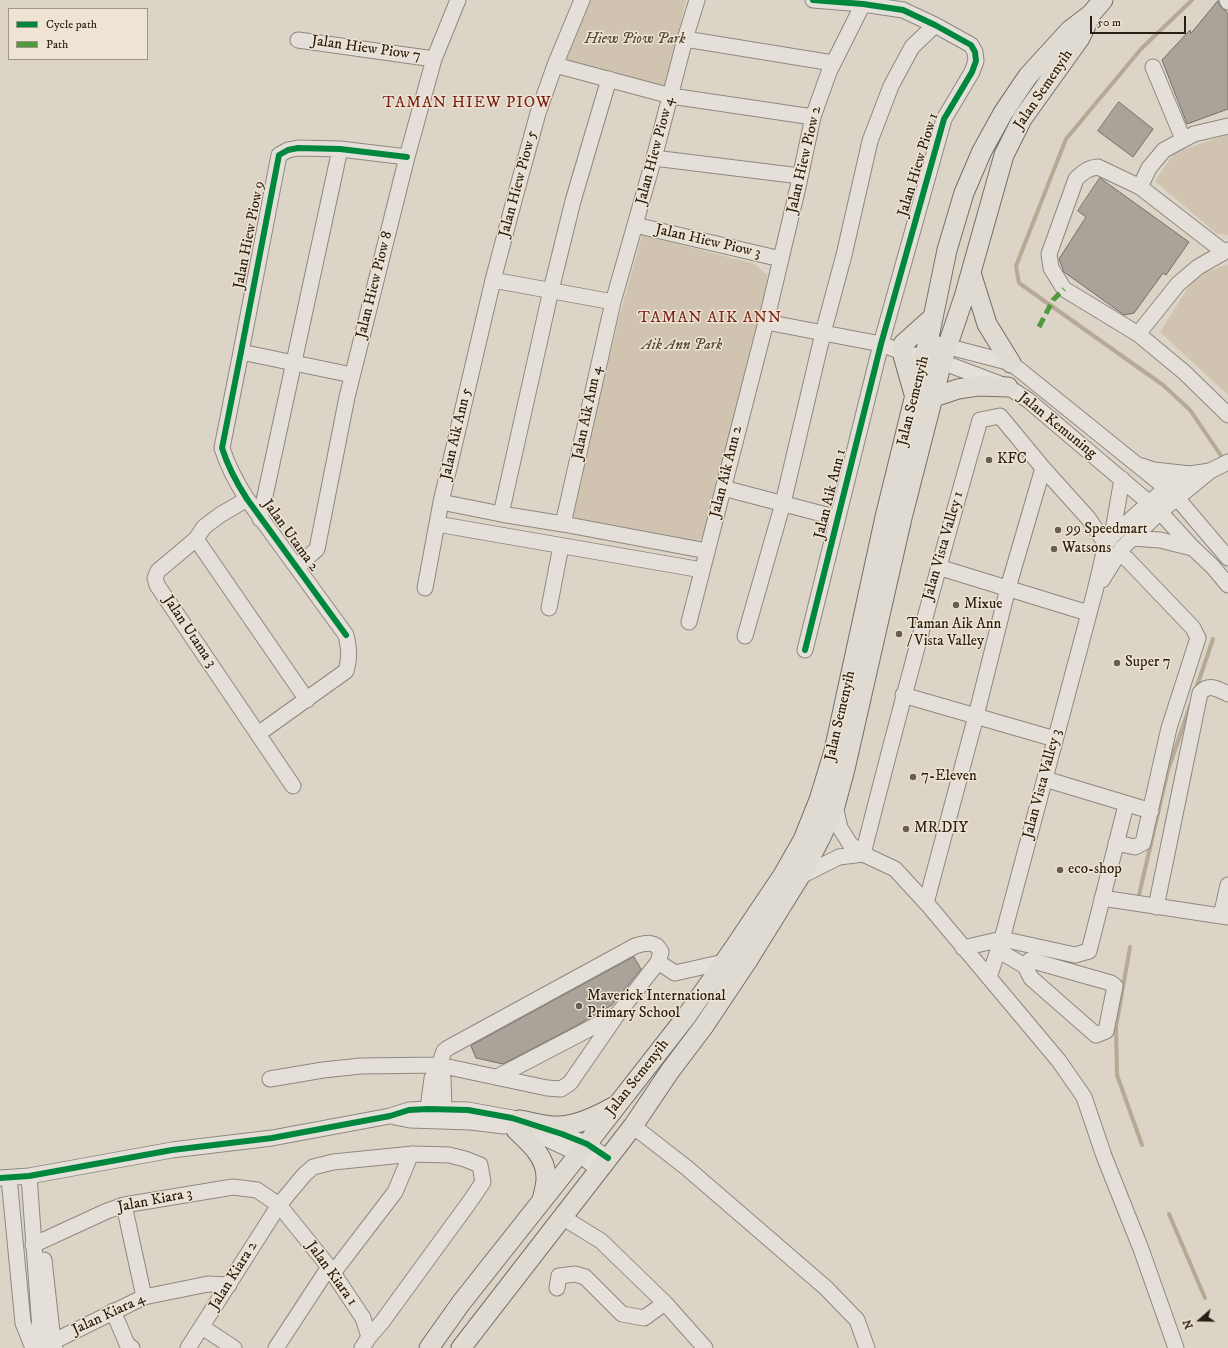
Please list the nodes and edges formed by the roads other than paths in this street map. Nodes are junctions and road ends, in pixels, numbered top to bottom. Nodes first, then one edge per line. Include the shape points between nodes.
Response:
1 (458, 0) edge
2 (582, 0) edge
3 (697, 0) edge
4 (813, 0) edge
5 (863, 4) junction
6 (1097, 7) edge
7 (934, 25) junction
8 (685, 39) junction
9 (298, 40) dead end
10 (434, 59) junction
11 (833, 63) junction
12 (555, 65) junction
13 (1153, 67) dead end
14 (609, 79) junction
15 (671, 96) junction
16 (813, 117) junction
17 (1228, 126) edge
18 (1183, 139) junction
19 (340, 149) junction
20 (407, 157) junction
21 (654, 158) junction
22 (800, 176) junction
23 (1140, 187) junction
24 (635, 225) junction
25 (1226, 251) edge
26 (781, 259) junction
27 (971, 273) junction
28 (493, 280) junction
29 (551, 290) junction
30 (613, 302) junction
31 (932, 318) junction
32 (766, 322) junction
33 (823, 333) junction
34 (1138, 334) junction
35 (881, 344) junction
36 (903, 348) junction
37 (926, 350) junction
38 (242, 352) junction
39 (945, 354) junction
40 (294, 362) junction
41 (1010, 363) junction
42 (352, 375) junction
43 (1008, 387) junction
44 (915, 395) junction
45 (934, 397) junction
46 (1228, 415) edge
47 (222, 448) joint
48 (1136, 463) junction
49 (1219, 467) edge
50 (1043, 468) junction
51 (1190, 474) junction
52 (1122, 479) junction
53 (723, 488) junction
54 (1166, 488) junction
55 (1177, 498) junction
56 (247, 499) junction
57 (441, 502) junction
58 (783, 503) junction
59 (1154, 507) junction
60 (1117, 510) junction
61 (501, 514) junction
62 (838, 518) junction
63 (1088, 518) junction
64 (260, 519) junction
65 (437, 524) junction
66 (564, 524) junction
67 (1132, 538) junction
68 (196, 539) junction
69 (1109, 540) junction
70 (561, 546) junction
71 (1193, 548) junction
72 (707, 551) junction
73 (1119, 553) junction
74 (1228, 558) edge
75 (297, 567) junction
76 (938, 568) junction
77 (702, 570) junction
78 (1228, 586) edge
79 (425, 588) dead end
80 (1008, 588) junction
81 (1095, 591) junction
82 (549, 608) dead end
83 (1088, 613) junction
84 (689, 622) dead end
85 (745, 636) dead end
86 (805, 650) dead end
87 (1228, 694) edge
88 (903, 695) junction
89 (307, 700) junction
90 (976, 716) junction
91 (258, 734) junction
92 (1055, 738) junction
93 (1045, 779) junction
94 (293, 786) dead end
95 (1126, 805) junction
96 (835, 806) junction
97 (1151, 811) junction
98 (1116, 843) junction
99 (863, 854) junction
100 (799, 877) junction
101 (1228, 885) edge
102 (1102, 898) junction
103 (926, 903) junction
104 (1156, 906) junction
105 (1224, 917) edge
106 (1000, 945) junction
107 (963, 948) junction
108 (658, 962) junction
109 (724, 962) junction
110 (1025, 966) junction
111 (989, 977) junction
112 (617, 1015) junction
113 (438, 1067) junction
114 (497, 1077) junction
115 (270, 1079) dead end
116 (617, 1106) junction
117 (428, 1109) junction
118 (444, 1110) junction
119 (390, 1116) junction
120 (518, 1125) junction
121 (633, 1126) junction
122 (583, 1149) junction
123 (411, 1154) junction
124 (603, 1164) junction
125 (29, 1176) junction
126 (4, 1178) edge
127 (542, 1200) junction
128 (124, 1204) junction
129 (279, 1205) junction
130 (562, 1217) junction
131 (38, 1242) junction
132 (331, 1270) junction
133 (229, 1285) junction
134 (557, 1288) dead end
135 (144, 1297) junction
136 (664, 1303) junction
137 (113, 1311) junction
138 (202, 1327) junction
139 (365, 1343) edge
140 (49, 1346) edge
141 (34, 1348) edge
142 (132, 1348) edge
143 (188, 1348) edge
144 (234, 1348) edge
145 (276, 1348) edge
146 (429, 1348) edge
147 (461, 1348) edge
148 (705, 1348) edge
149 (867, 1348) edge
150 (1176, 1348) edge

1 - 10 street, Jalan Hiew Piow 8
2 - 12 street, Jalan Hiew Piow 5
3 - 8 street, Jalan Hiew Piow 4
4 - 5 street, Jalan Hiew Piow 1
5 - 7 street, Jalan Hiew Piow 1 via 903,10
5 - 11 street, Jalan Hiew Piow 2
6 - 27 main road, Jalan Semenyih via 1080,38 1022,119 1004,155
6 - 31 main road, Jalan Semenyih via 1070,30 1028,76 982,151 964,193 947,250
7 - 33 street via 912,47 891,86 870,141
7 - 35 street, Jalan Hiew Piow 1 via 971,45 976,61 944,119
8 - 11 street
8 - 15 street, Jalan Hiew Piow 4
9 - 10 street, Jalan Hiew Piow 7
10 - 20 street, Jalan Hiew Piow 8
11 - 16 street, Jalan Hiew Piow 2
12 - 14 street
12 - 28 street, Jalan Hiew Piow 5 via 538,114
13 - 18 street
14 - 15 street
14 - 29 street via 573,201
15 - 16 street
15 - 21 street, Jalan Hiew Piow 4
16 - 22 street, Jalan Hiew Piow 2
17 - 18 street
18 - 23 street via 1164,150 1149,168
19 - 20 street, Jalan Hiew Piow 9
19 - 38 street, Jalan Hiew Piow 9 via 298,148 279,155
19 - 40 street
20 - 42 street, Jalan Hiew Piow 8
21 - 22 street
21 - 24 street, Jalan Hiew Piow 4
22 - 26 street, Jalan Hiew Piow 2
23 - 25 street
23 - 34 street via 1098,167 1084,171 1076,179 1049,254 1051,268 1064,289
24 - 26 street, Jalan Hiew Piow 3
24 - 30 street, Jalan Hiew Piow 4
25 - 34 street via 1198,267 1178,284
26 - 32 street, Jalan Hiew Piow 2
27 - 39 main road, Jalan Semenyih
27 - 41 main road via 987,324
28 - 29 street
28 - 57 street, Jalan Aik Ann 5
29 - 30 street
29 - 61 street
30 - 66 street, Jalan Aik Ann 4
31 - 36 main road
31 - 37 main road, Jalan Semenyih
32 - 33 street
32 - 53 street, Jalan Aik Ann 2
33 - 35 street
33 - 58 street
34 - 46 street via 1184,372
35 - 36 street
35 - 62 street, Jalan Aik Ann 1
36 - 37 street
36 - 44 main road
37 - 39 street
37 - 44 main road, Jalan Semenyih
38 - 40 street
38 - 47 street, Jalan Hiew Piow 9
39 - 41 street, Jalan Kemuning
39 - 43 street, Jalan Kemuning
39 - 45 main road, Jalan Semenyih
40 - 42 street
40 - 64 street
41 - 48 street, Jalan Kemuning
42 - 75 street, Jalan Hiew Piow 8 via 317,549
43 - 45 main road via 978,386
43 - 52 street, Jalan Kemuning via 1028,400
44 - 109 main road, Jalan Semenyih via 885,517 834,751 819,800 803,840 783,875
45 - 96 main road, Jalan Semenyih via 902,518
47 - 56 street, Jalan Utama 2 via 232,476
48 - 51 street via 1154,470
48 - 54 street, Jalan Kemuning
49 - 51 street
49 - 55 street
50 - 63 street, Jalan Vista Valley 1
50 - 76 street, Jalan Vista Valley 1 via 1000,416 980,420
50 - 80 street
51 - 54 street
52 - 59 street, Jalan Kemuning
52 - 60 street, Jalan Vista Valley 3
53 - 58 street
53 - 72 street, Jalan Aik Ann 2
54 - 55 street, Jalan Kemuning
54 - 59 street
55 - 59 street
55 - 74 street, Jalan Kemuning
56 - 64 street, Jalan Utama 2
56 - 68 street, Jalan Utama 3 via 204,527
57 - 61 street
57 - 65 street, Jalan Aik Ann 5
58 - 62 street
58 - 85 street
59 - 67 street, Jalan Vista Valley 3
59 - 69 street
59 - 71 street, Jalan Kemuning
60 - 63 street via 1108,518 1097,522 1092,523
60 - 69 street, Jalan Vista Valley 3
61 - 66 street
62 - 86 street, Jalan Aik Ann 1
63 - 69 street, Jalan Vista Valley 1
64 - 75 street, Jalan Utama 2
65 - 70 street
65 - 79 street, Jalan Aik Ann 5
66 - 72 street
67 - 71 street via 1160,540
67 - 73 street, Jalan Vista Valley 3
68 - 89 street
68 - 91 street, Jalan Utama 3 via 158,571 155,578 157,585
69 - 81 street, Jalan Vista Valley 3
70 - 77 street
70 - 82 street
71 - 78 street, Jalan Kemuning
72 - 77 street, Jalan Aik Ann 2
73 - 81 street, Jalan Vista Valley 3
73 - 97 street via 1194,628 1198,638 1169,728
75 - 89 street, Jalan Utama 2 via 346,635 349,649 346,671
76 - 80 street
76 - 88 street, Jalan Vista Valley 1
77 - 84 street, Jalan Aik Ann 2
80 - 83 street
80 - 90 street
81 - 83 street, Jalan Vista Valley 3
83 - 92 street, Jalan Vista Valley 3
87 - 104 street via 1210,686 1200,693
88 - 90 street
88 - 99 street, Jalan Vista Valley 1
89 - 91 street
90 - 92 street
90 - 103 street
91 - 94 street, Jalan Utama 3
92 - 93 street, Jalan Vista Valley 3
93 - 95 street
93 - 106 street, Jalan Vista Valley 3
95 - 97 street
95 - 98 street
96 - 99 street via 840,828 850,844
96 - 100 main road, Jalan Semenyih
97 - 98 street via 1143,843 1135,847
98 - 102 street
99 - 100 street via 839,857
99 - 103 street via 894,869
100 - 121 main road, Jalan Semenyih via 748,960
101 - 105 street
102 - 104 street
102 - 106 street via 1089,951 1075,956
103 - 107 street
104 - 105 street
106 - 107 street
106 - 110 street
106 - 111 street, Jalan Vista Valley 3
107 - 111 street
108 - 109 street via 675,973
108 - 112 street
108 - 113 street via 661,952 653,943 635,946 448,1048 444,1051
109 - 116 main road, Jalan Semenyih via 686,1017
110 - 110 street via 1031,978 1096,1035 1106,1031 1115,986 1030,960
111 - 150 street via 1059,1061 1084,1097
112 - 114 street
112 - 114 street via 570,1083 561,1089
113 - 114 street
113 - 115 street via 361,1066
113 - 117 street via 432,1078
113 - 118 street via 443,1078
116 - 120 main road via 571,1125
116 - 122 main road, Jalan Semenyih
117 - 118 street
117 - 119 street via 409,1110
118 - 120 street via 468,1110
119 - 120 street via 410,1120 471,1122 506,1127
119 - 125 street via 272,1138 172,1150
120 - 122 street via 547,1139
120 - 127 main road via 542,1159 546,1178
121 - 124 main road, Jalan Semenyih
121 - 149 street via 826,1288 858,1320
122 - 124 street
122 - 127 main road, Jalan Semenyih
123 - 129 street, Jalan Kiara 2 via 333,1162 313,1167
123 - 132 street via 395,1192
123 - 139 street, Jalan Kiara 2 via 449,1155 465,1159 480,1165 483,1182
124 - 130 main road, Jalan Semenyih
125 - 126 street
125 - 131 street
126 - 141 street via 23,1323
127 - 146 main road, Jalan Semenyih
128 - 129 street, Jalan Kiara 3 via 233,1187 257,1190
128 - 131 street, Jalan Kiara 3
128 - 135 street
129 - 132 street, Jalan Kiara 1
129 - 133 street, Jalan Kiara 2
130 - 136 street via 601,1241
130 - 147 main road, Jalan Semenyih
131 - 140 street
131 - 141 street via 40,1329
132 - 139 street, Jalan Kiara 1 via 363,1318
132 - 145 street
133 - 135 street, Jalan Kiara 4 via 208,1284
133 - 138 street, Jalan Kiara 2
134 - 136 street via 560,1276 575,1274 585,1277 622,1314 644,1318
135 - 137 street, Jalan Kiara 4
136 - 148 street
137 - 140 street, Jalan Kiara 4
137 - 142 street via 127,1344
138 - 143 street, Jalan Kiara 2
138 - 144 street

